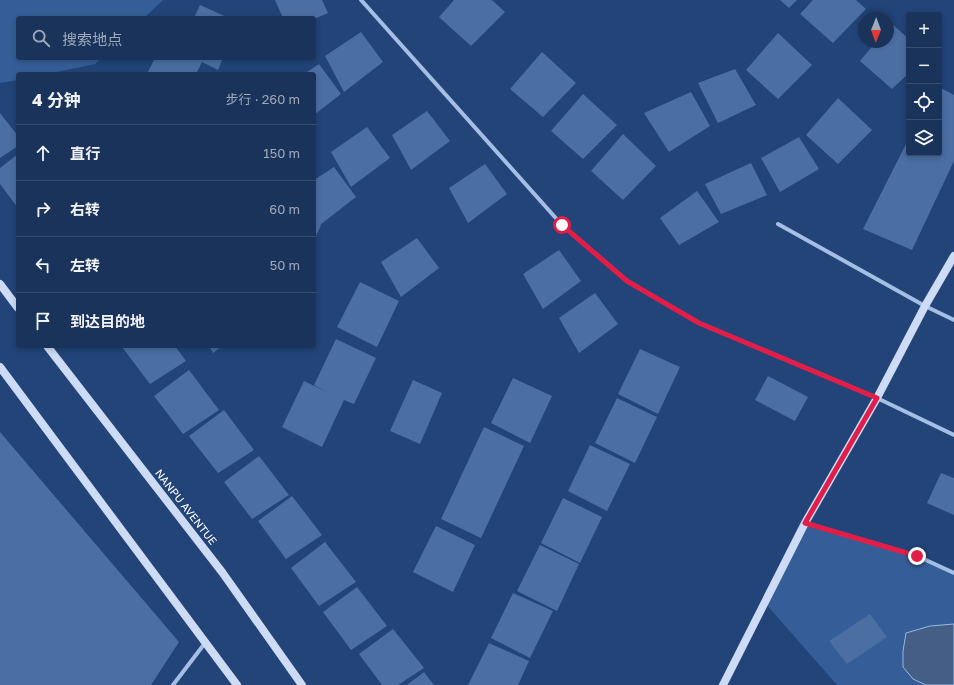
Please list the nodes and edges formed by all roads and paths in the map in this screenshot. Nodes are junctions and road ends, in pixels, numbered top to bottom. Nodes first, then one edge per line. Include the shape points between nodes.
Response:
1 (361, 0) edge
2 (778, 224) dead end
3 (954, 256) edge
4 (0, 284) edge
5 (16, 305) edge
6 (925, 306) junction
7 (954, 320) edge
8 (50, 348) edge
9 (0, 367) edge
10 (877, 398) junction
11 (954, 435) edge
12 (805, 523) junction
13 (954, 573) edge
14 (205, 643) junction
15 (173, 685) edge
16 (237, 685) edge
17 (302, 685) edge
18 (723, 685) edge

1 - 10 street via 562,225 627,281 699,323
2 - 6 street
3 - 6 main road
4 - 5 main road
6 - 7 street
6 - 10 main road
8 - 17 main road, NANPU AVENTUE via 222,572
9 - 14 main road
10 - 11 street
10 - 12 main road
12 - 13 street via 917,556
12 - 18 main road
14 - 15 street
14 - 16 main road

